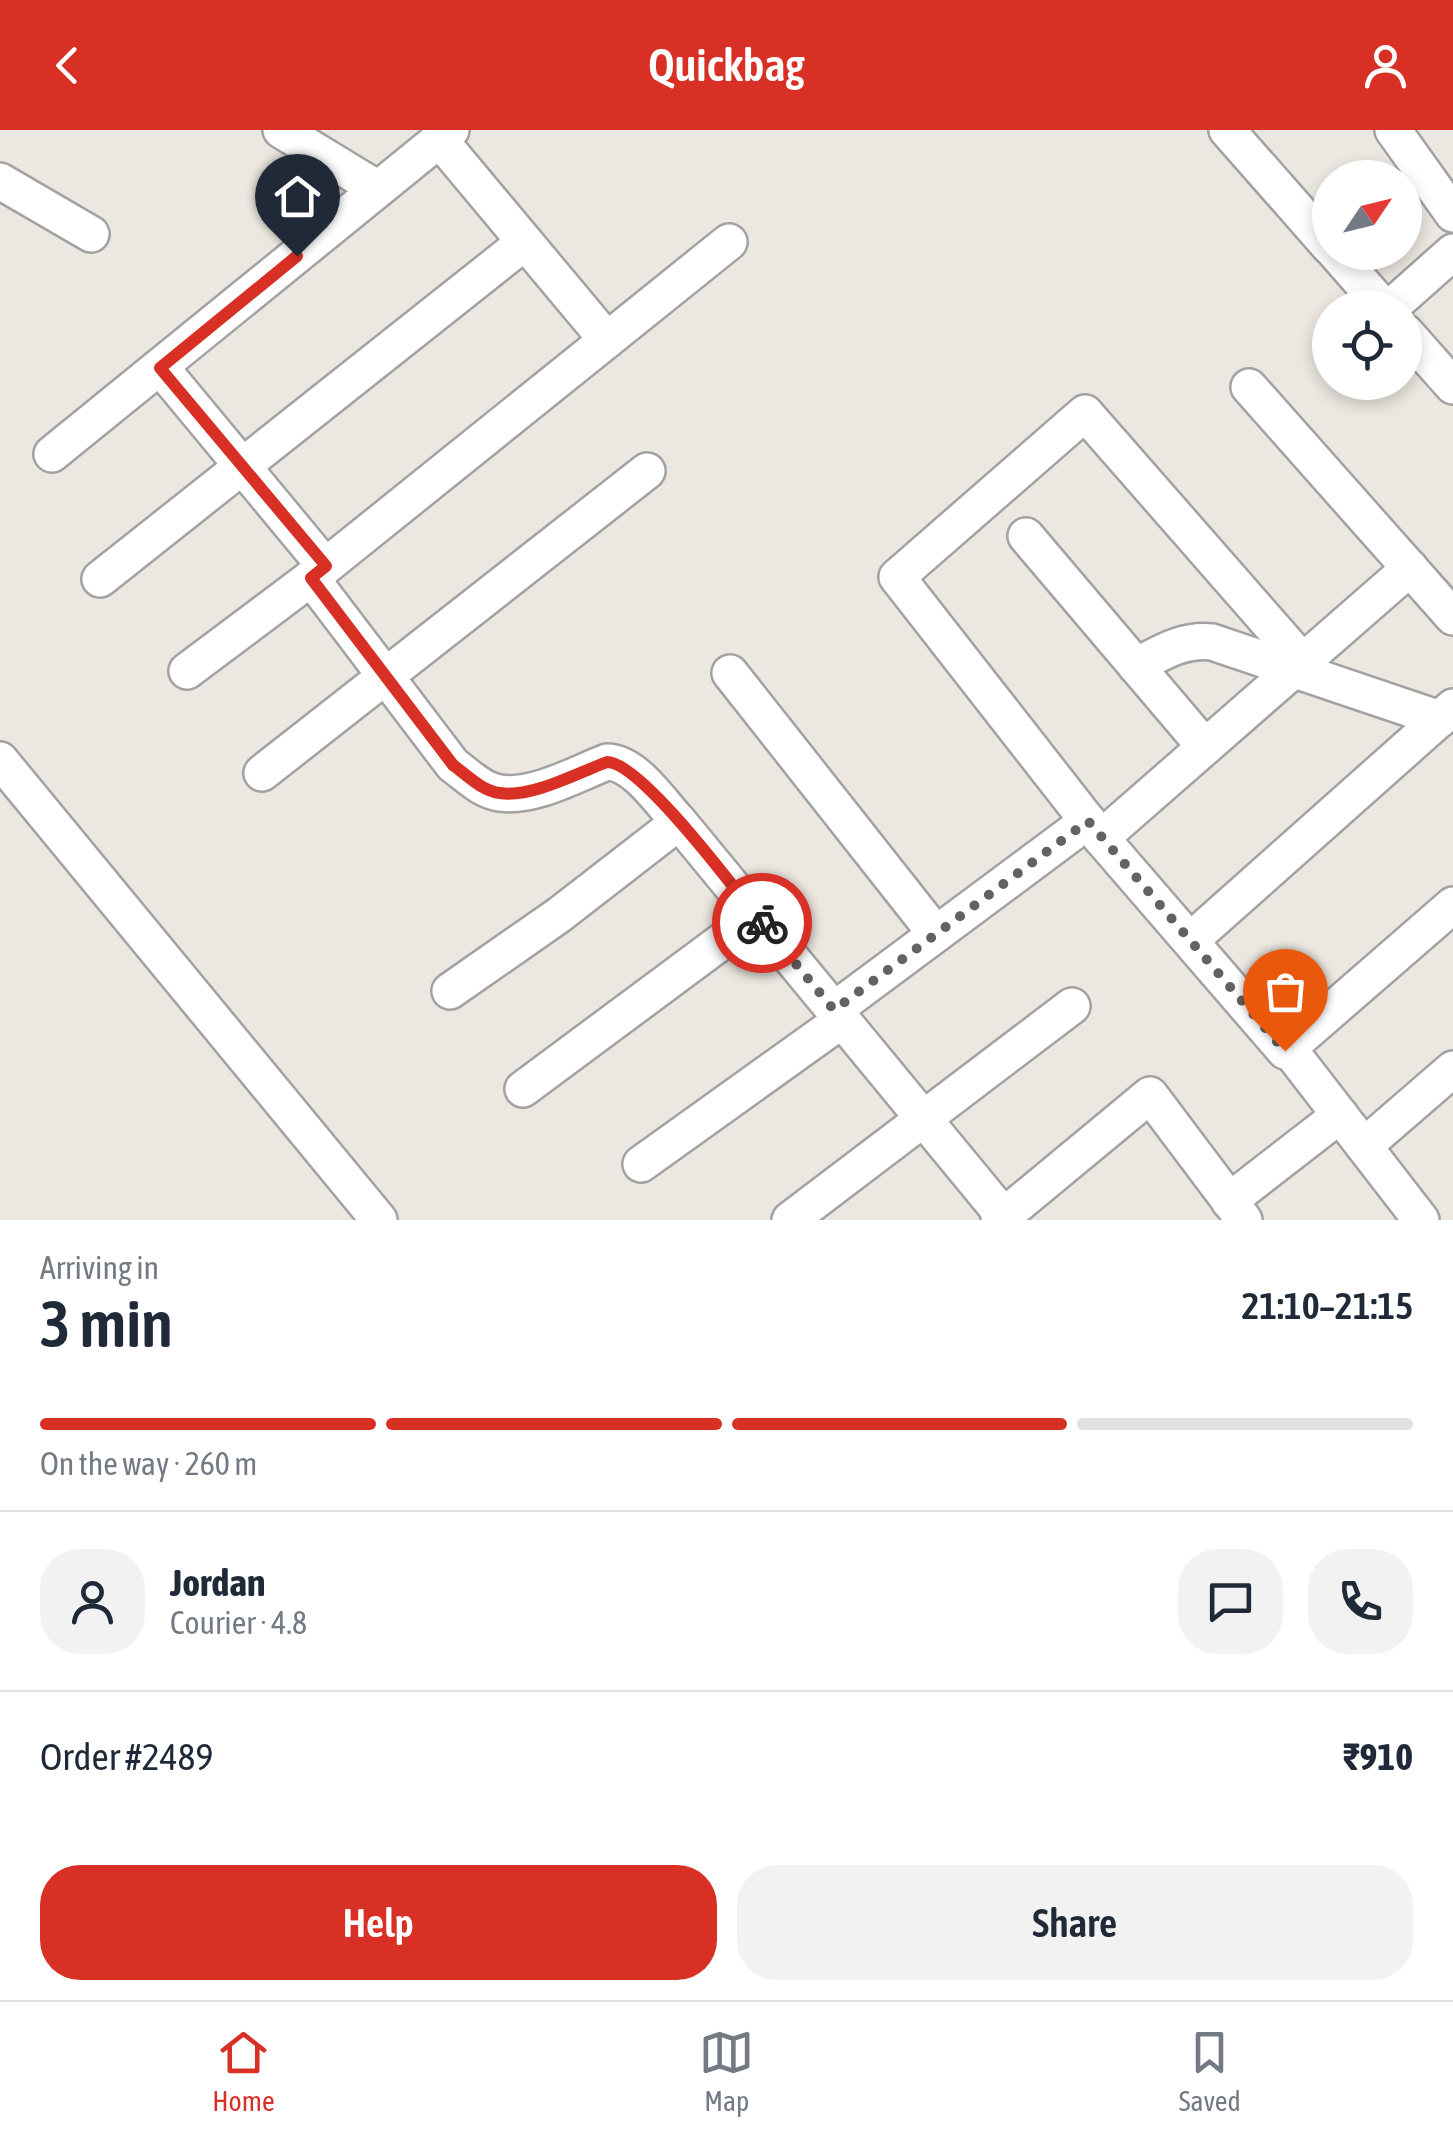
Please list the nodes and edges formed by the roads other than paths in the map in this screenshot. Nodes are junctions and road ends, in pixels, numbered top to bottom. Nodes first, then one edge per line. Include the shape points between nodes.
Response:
1 (281, 130) edge
2 (1227, 130) edge
3 (1393, 130) edge
4 (445, 135) edge
5 (0, 181) edge
6 (378, 189) junction
7 (1453, 214) edge
8 (1312, 227) edge
9 (91, 234) dead end
10 (525, 242) junction
11 (729, 242) dead end
12 (1453, 252) edge
13 (1352, 270) edge
14 (1370, 290) edge
15 (1408, 290) edge
16 (607, 340) junction
17 (1422, 351) edge
18 (160, 368) junction
19 (1453, 386) edge
20 (1249, 387) dead end
21 (52, 454) dead end
22 (242, 466) junction
23 (648, 471) dead end
24 (1026, 536) dead end
25 (1410, 568) junction
26 (318, 572) junction
27 (100, 578) dead end
28 (1453, 617) edge
29 (1136, 666) junction
30 (1298, 666) junction
31 (187, 671) dead end
32 (730, 673) dead end
33 (384, 677) junction
34 (1446, 713) edge
35 (1206, 747) junction
36 (0, 760) edge
37 (262, 773) dead end
38 (679, 822) junction
39 (1095, 830) junction
40 (1453, 905) edge
41 (756, 916) junction
42 (936, 934) junction
43 (1191, 940) junction
44 (450, 991) dead end
45 (1072, 1006) dead end
46 (838, 1015) junction
47 (1288, 1048) junction
48 (1453, 1069) edge
49 (523, 1089) dead end
50 (1340, 1116) junction
51 (923, 1118) junction
52 (1364, 1146) junction
53 (640, 1164) dead end
54 (1237, 1210) edge
55 (1003, 1219) edge
56 (379, 1220) edge
57 (790, 1220) edge
58 (1421, 1220) edge

1 - 6 street
2 - 8 street
3 - 7 street
4 - 6 street
4 - 10 street
5 - 9 street
6 - 18 street
10 - 16 street
10 - 22 street
11 - 16 street
12 - 15 street
13 - 14 street
16 - 26 street
17 - 19 street
18 - 21 street
18 - 22 street
20 - 25 street
22 - 26 street
22 - 27 street
23 - 33 street
24 - 29 street
25 - 28 street
25 - 30 street
26 - 31 street
26 - 33 street
29 - 30 street via 1196,640
29 - 35 street
30 - 34 street
30 - 35 street
30 - 39 street via 1084,413 896,577
32 - 42 street
33 - 37 street
33 - 38 street via 453,765 482,787 527,792 617,762
34 - 43 street
35 - 39 street
36 - 56 street
38 - 41 street
38 - 44 street
39 - 42 street
39 - 43 street
40 - 47 street
41 - 46 street
41 - 49 street
42 - 46 street
43 - 47 street
45 - 51 street
46 - 51 street
46 - 53 street
47 - 50 street
48 - 52 street
50 - 52 street
50 - 54 street
51 - 55 street
51 - 57 street
52 - 58 street
54 - 55 street via 1150,1095

